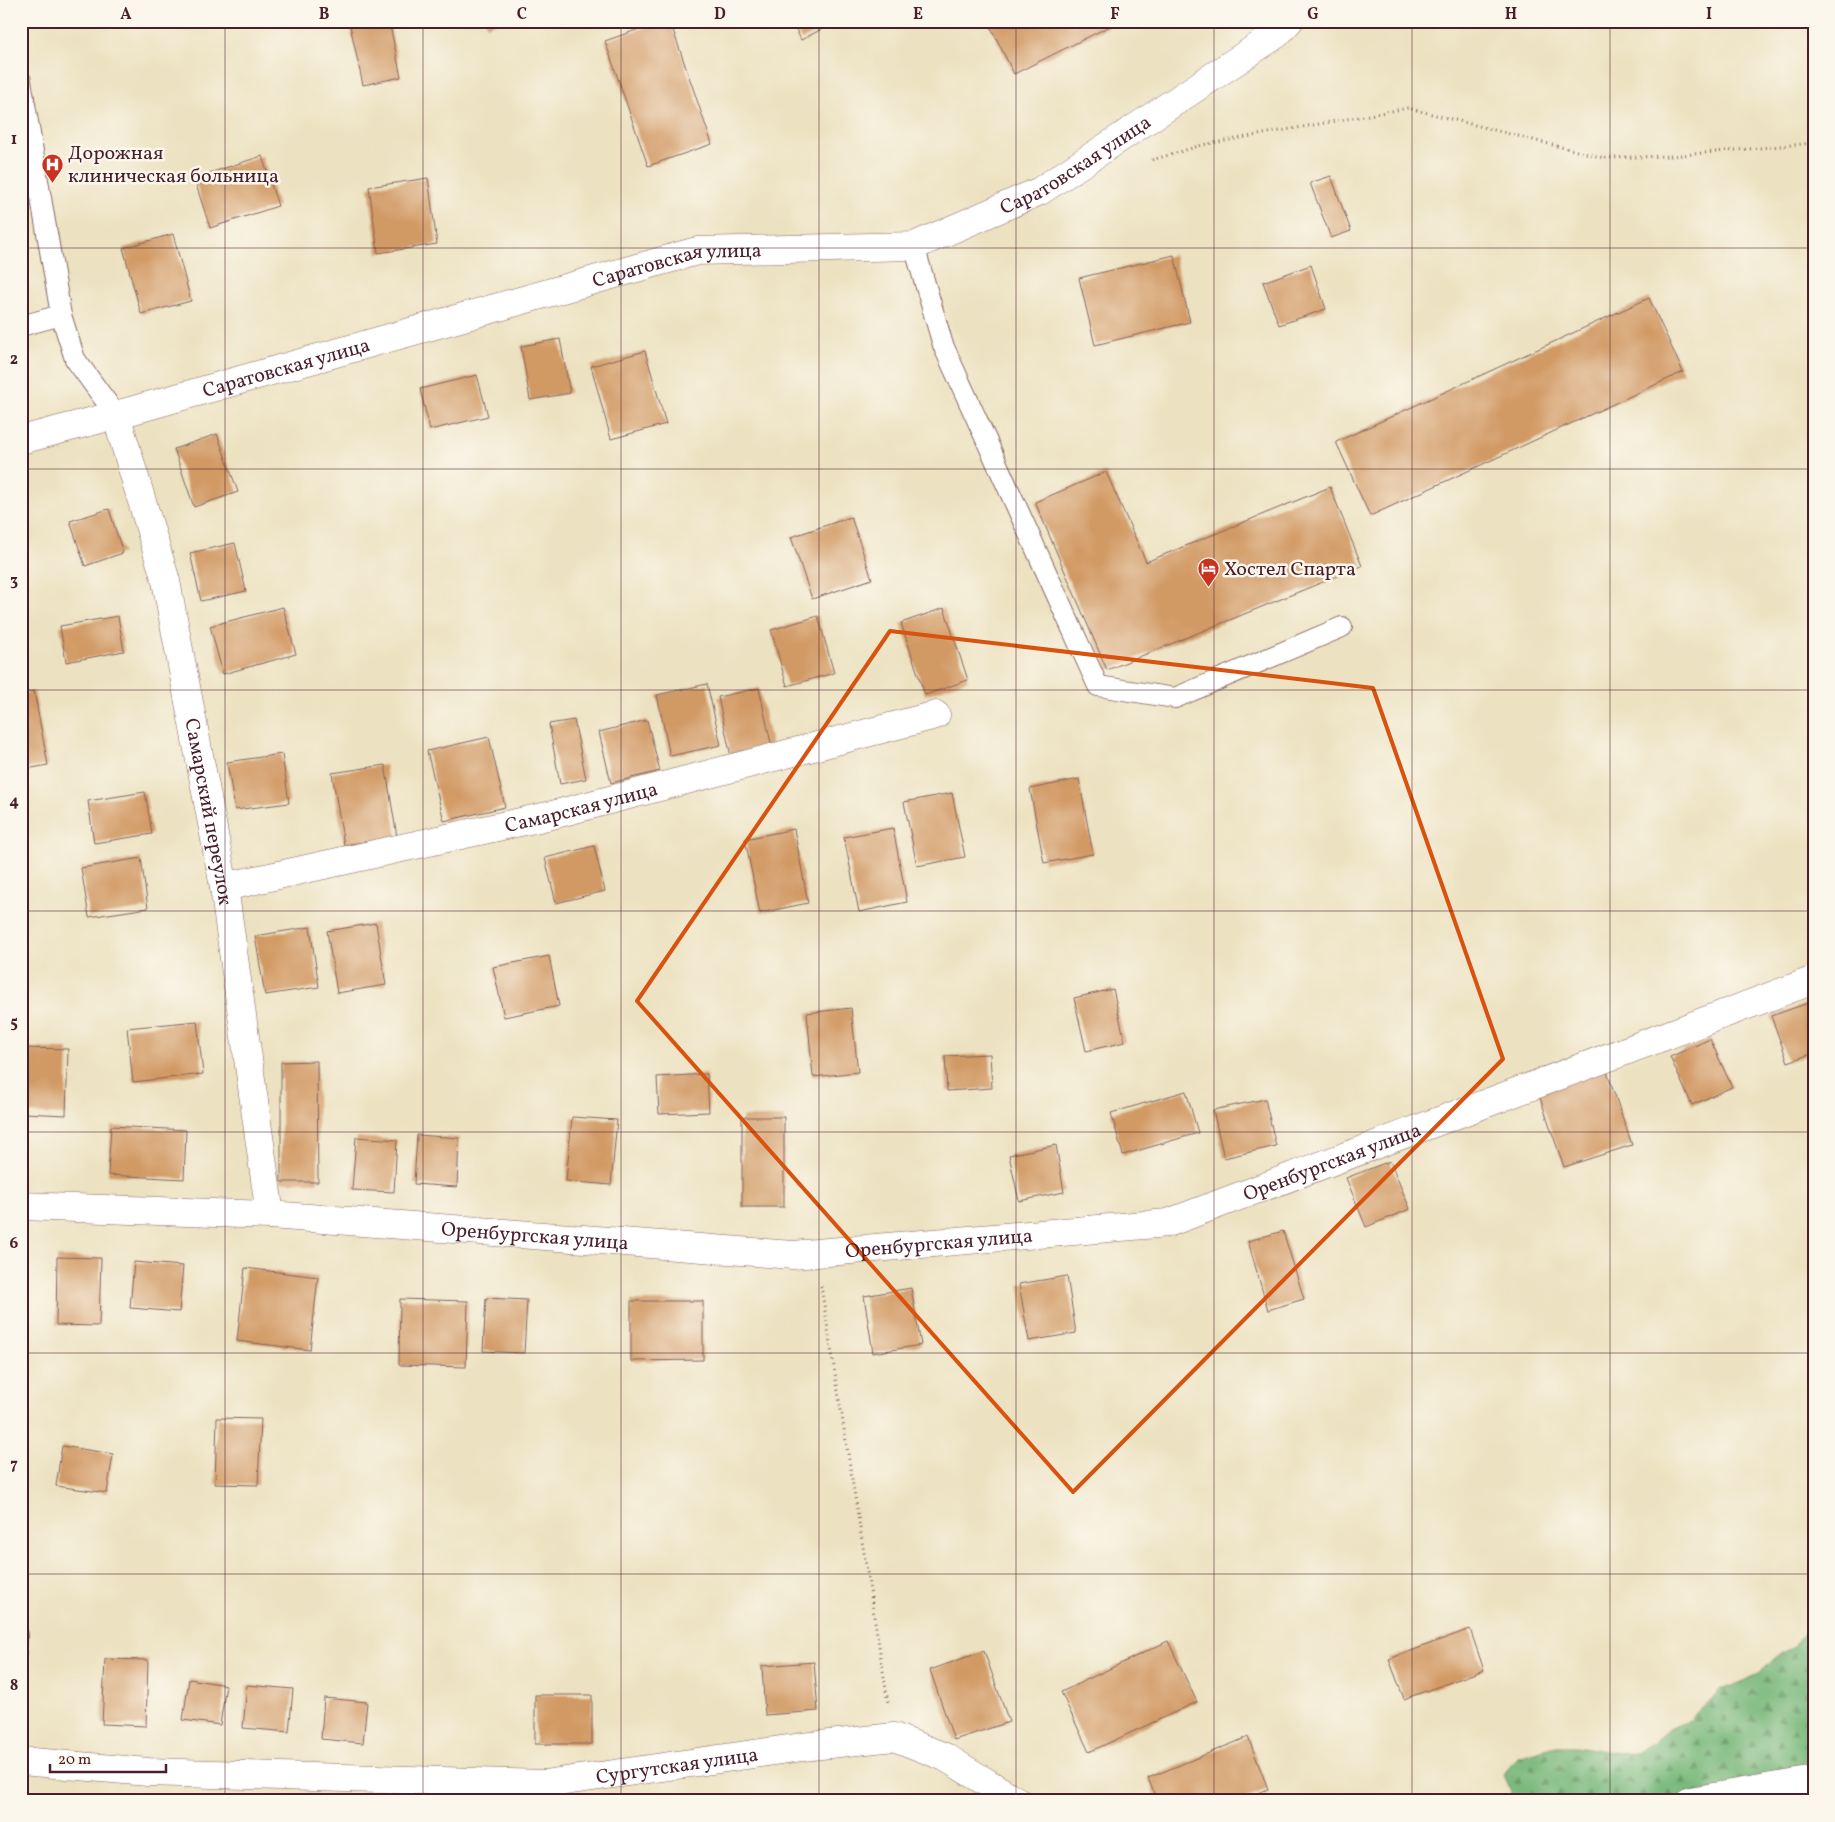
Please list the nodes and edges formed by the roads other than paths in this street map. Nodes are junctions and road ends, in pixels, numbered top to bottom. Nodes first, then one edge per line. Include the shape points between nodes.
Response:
1 (1289, 21) edge
2 (21, 81) edge
3 (914, 246) junction
4 (61, 315) junction
5 (21, 326) edge
6 (116, 415) junction
7 (21, 440) edge
8 (1342, 627) dead end
9 (936, 715) dead end
10 (224, 887) junction
11 (1814, 980) edge
12 (21, 1206) edge
13 (270, 1215) junction
14 (21, 1761) edge
15 (1814, 1780) edge
16 (1017, 1801) edge
17 (1690, 1801) edge

1 - 3 street, Саратовская улица via 1277,34 1040,191
2 - 4 lane
3 - 6 street, Саратовская улица via 697,251
3 - 8 lane via 943,345 1098,686 1175,698
4 - 5 lane
4 - 6 lane via 75,359
6 - 7 street, Саратовская улица
6 - 10 street, Самарский переулок via 166,581
9 - 10 street, Самарская улица via 552,815
10 - 13 street, Самарский переулок
11 - 13 street, Оренбургская улица via 1168,1223 793,1255
12 - 13 street, Оренбургская улица
14 - 16 street, Сургутская улица via 148,1772 544,1784 802,1747 894,1738 946,1757
15 - 17 street

